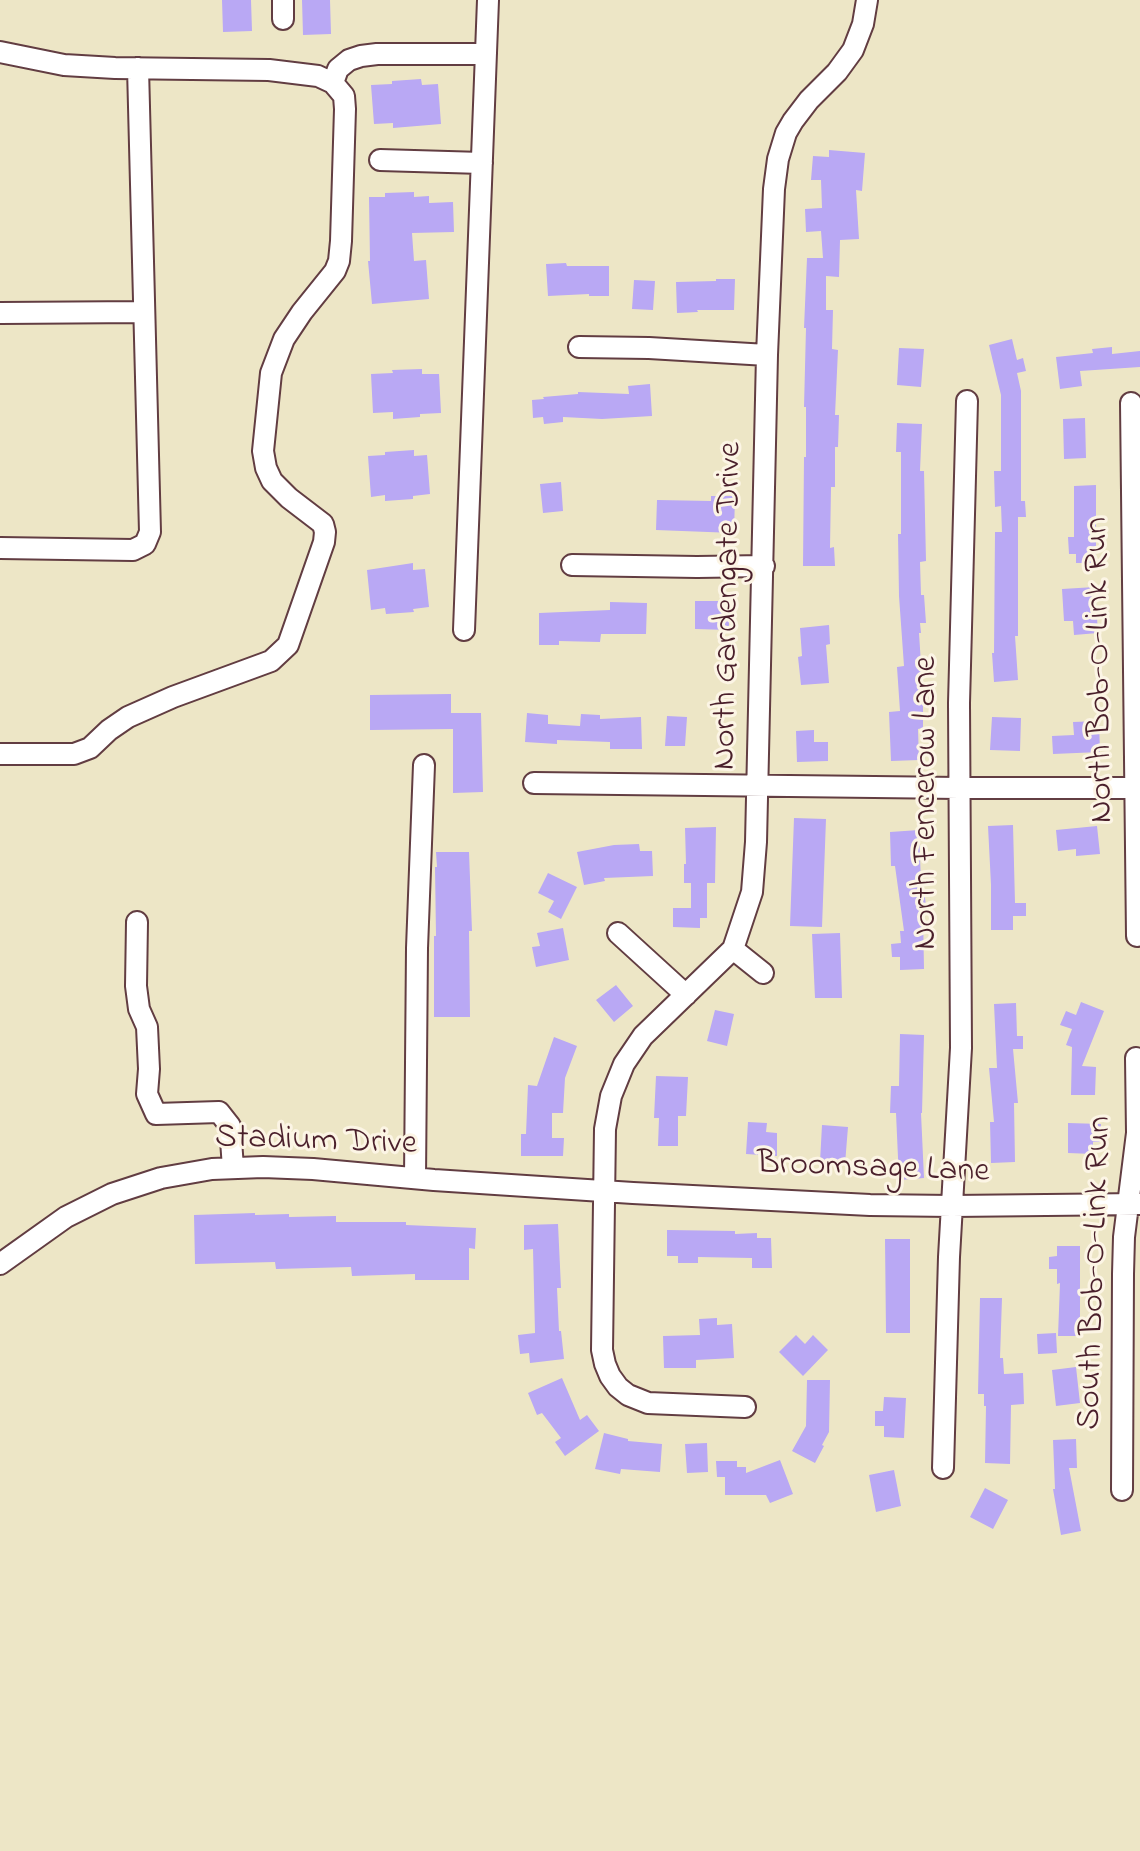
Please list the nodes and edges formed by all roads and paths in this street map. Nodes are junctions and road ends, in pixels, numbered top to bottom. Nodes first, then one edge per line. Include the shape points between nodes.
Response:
1 (488, 0) edge
2 (867, 0) edge
3 (0, 52) edge
4 (486, 54) junction
5 (138, 68) junction
6 (333, 83) junction
7 (380, 160) dead end
8 (482, 163) junction
9 (144, 312) junction
10 (0, 313) edge
11 (579, 347) dead end
12 (767, 355) junction
13 (967, 401) dead end
14 (1131, 403) dead end
15 (0, 548) edge
16 (572, 565) dead end
17 (764, 566) junction
18 (464, 630) dead end
19 (0, 754) edge
20 (424, 765) dead end
21 (534, 783) dead end
22 (757, 786) junction
23 (959, 788) junction
24 (1138, 788) edge
25 (137, 922) dead end
26 (618, 933) dead end
27 (1137, 936) dead end
28 (733, 949) junction
29 (763, 973) dead end
30 (686, 995) junction
31 (1136, 1058) dead end
32 (233, 1168) junction
33 (415, 1178) junction
34 (605, 1190) junction
35 (1134, 1204) edge
36 (952, 1206) junction
37 (0, 1264) edge
38 (745, 1407) dead end
39 (943, 1468) dead end
40 (1122, 1490) dead end

1 - 4 street
2 - 12 street, North Gardengate Drive via 853,50 793,121 778,159
3 - 5 street via 64,65
4 - 6 street via 361,56 338,69
4 - 8 street
5 - 6 street via 269,70
5 - 9 street
6 - 19 street via 344,96 345,109 339,261 284,339 271,373 263,451 272,481 323,524 325,532 288,645 271,661 128,717 90,748 74,754
7 - 8 street
8 - 18 street
9 - 10 street
9 - 15 street via 150,532 145,544 133,550
11 - 12 street
12 - 17 street, North Gardengate Drive
13 - 23 street, North Fencerow Lane
14 - 24 street, North Bob-O-Link Run
16 - 17 street
17 - 22 street, North Gardengate Drive
20 - 33 street
21 - 22 street
22 - 23 street
22 - 28 street, North Gardengate Drive via 752,892
23 - 24 street
23 - 36 street, North Fencerow Lane via 961,1048
24 - 27 street, North Bob-O-Link Run
25 - 32 street via 136,986 147,1027 147,1094 156,1114 219,1112 230,1126
26 - 30 street
28 - 29 street
28 - 30 street, North Gardengate Drive
30 - 34 street, North Gardengate Drive via 643,1036 624,1064 607,1112
31 - 35 street, South Bob-O-Link Run
32 - 33 street, Stadium Drive
32 - 37 street, Stadium Drive via 174,1175 112,1194 66,1217
33 - 34 street, Stadium Drive
34 - 36 street, Broomsage Lane
34 - 38 street, North Gardengate Drive via 602,1350 610,1376 628,1395 648,1403
35 - 36 street, Broomsage Lane
35 - 40 street, South Bob-O-Link Run via 1123,1274
36 - 39 street, North Fencerow Lane

